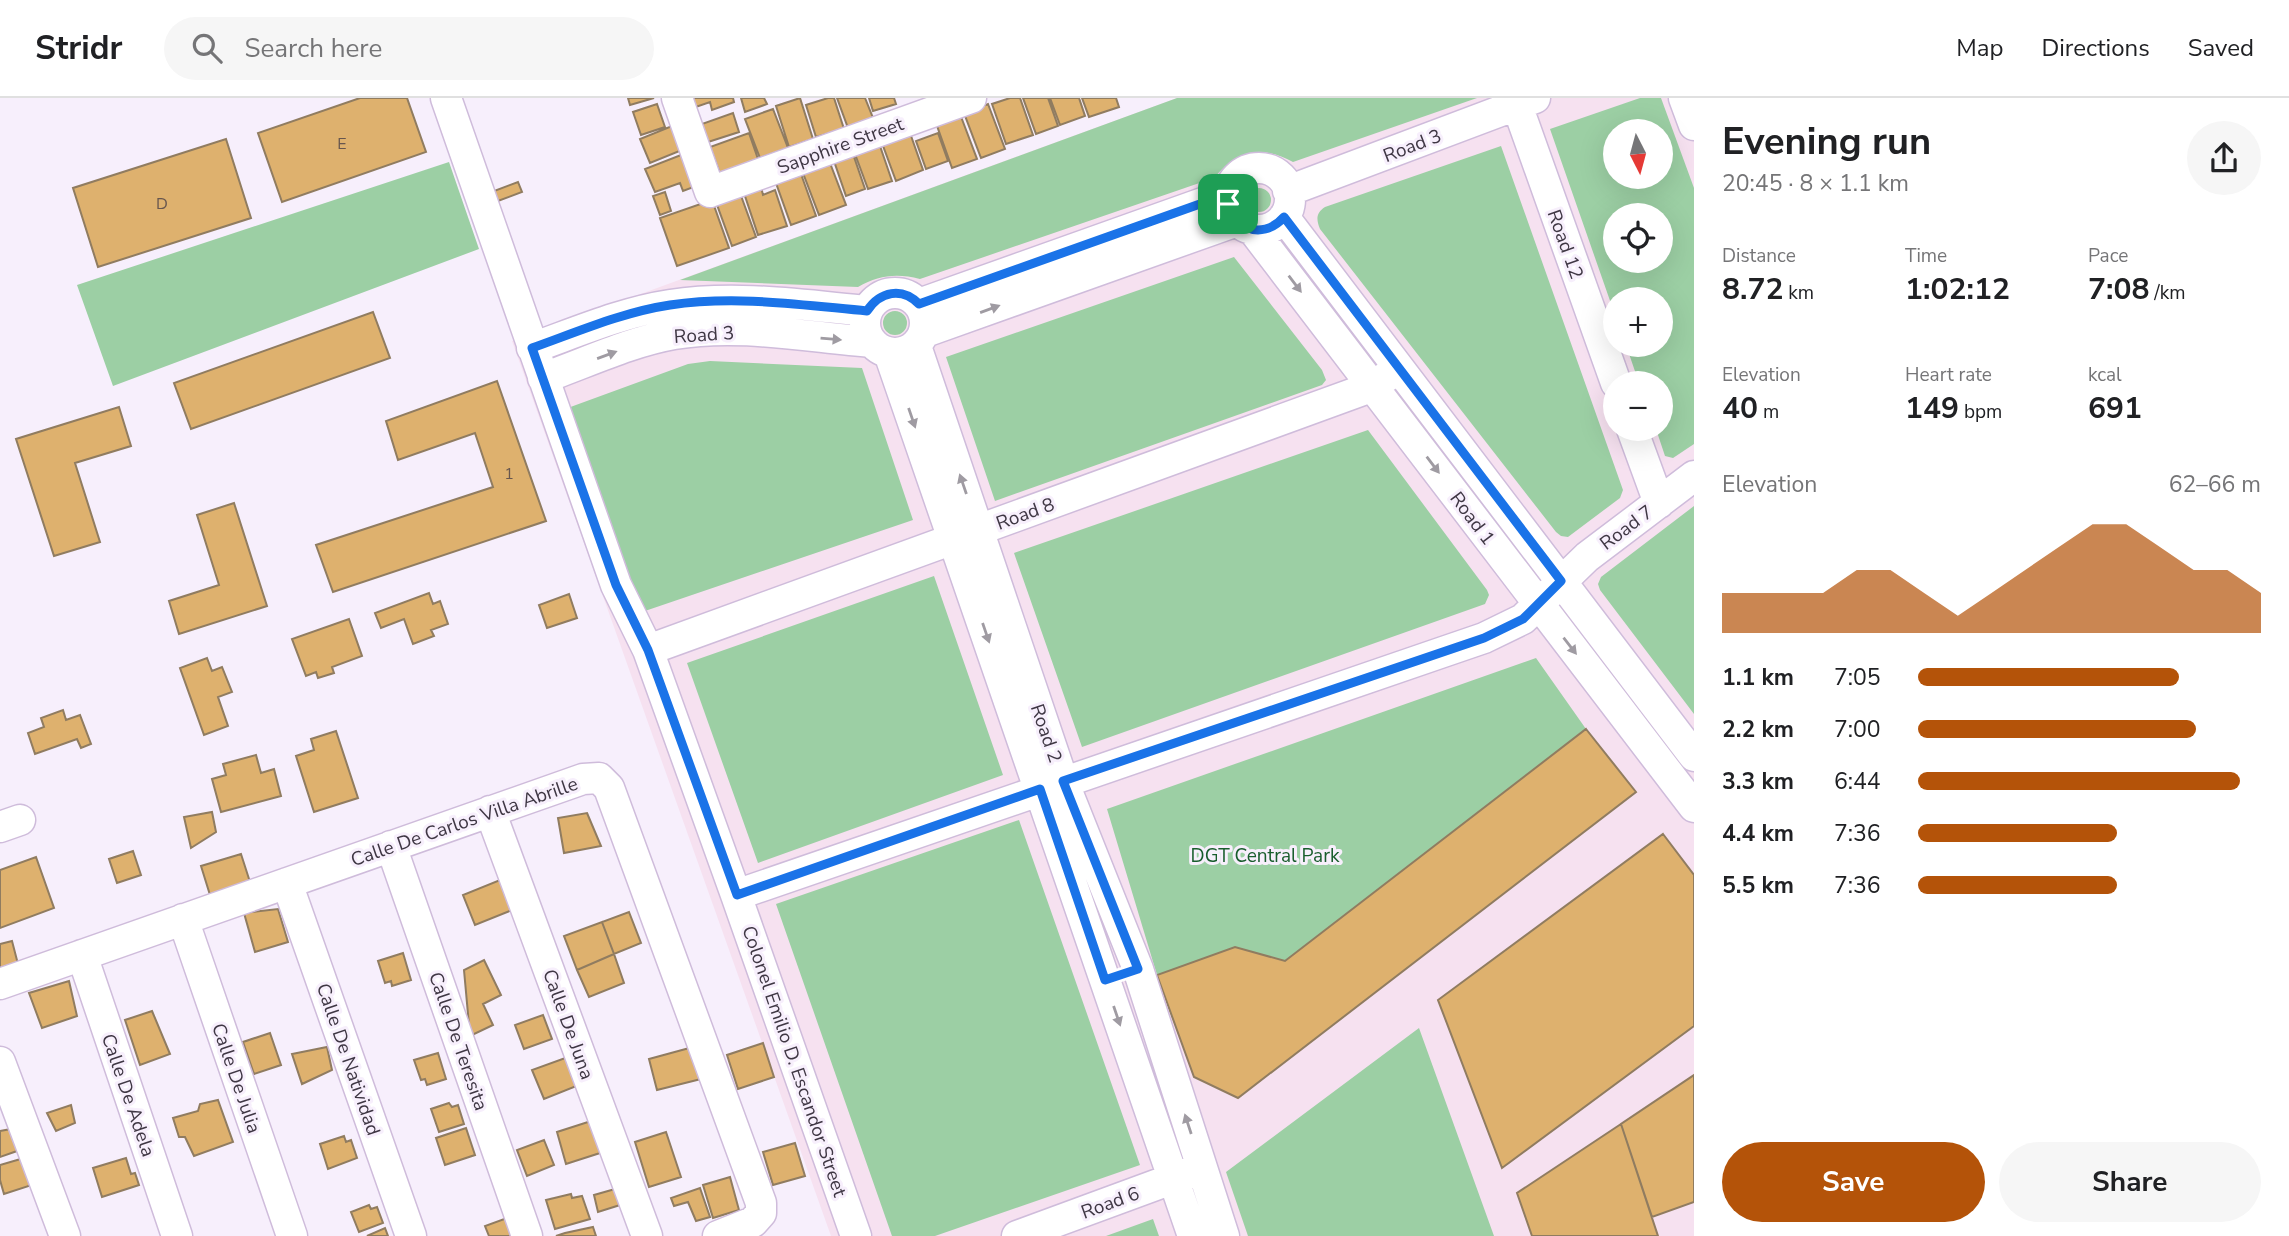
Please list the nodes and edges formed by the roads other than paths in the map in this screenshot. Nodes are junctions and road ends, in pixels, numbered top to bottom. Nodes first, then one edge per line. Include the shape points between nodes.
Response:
1 (446, 98) edge
2 (677, 98) edge
3 (971, 98) edge
4 (1684, 98) edge
5 (1526, 102) edge
6 (1694, 125) edge
7 (1286, 204) junction
8 (1240, 215) junction
9 (867, 311) junction
10 (904, 335) junction
11 (532, 348) junction
12 (1398, 368) junction
13 (1612, 371) edge
14 (543, 379) junction
15 (1374, 386) junction
16 (1636, 441) edge
17 (1694, 476) edge
18 (1659, 503) junction
19 (966, 534) junction
20 (1561, 581) junction
21 (1538, 604) junction
22 (648, 650) junction
23 (1634, 678) junction
24 (1609, 697) junction
25 (1694, 756) edge
26 (1052, 785) junction
27 (1694, 807) edge
28 (490, 811) junction
29 (391, 846) junction
30 (287, 883) junction
31 (737, 895) junction
32 (183, 919) junction
33 (82, 955) junction
34 (1138, 969) junction
35 (1105, 980) junction
36 (0, 984) edge
37 (0, 1062) edge
38 (1202, 1168) junction
39 (1173, 1179) junction
40 (65, 1236) edge
41 (177, 1236) edge
42 (292, 1236) edge
43 (411, 1236) edge
44 (527, 1236) edge
45 (647, 1236) edge
46 (718, 1236) edge
47 (856, 1236) edge
48 (1017, 1236) edge
49 (1193, 1236) edge
50 (1224, 1236) edge

1 - 11 street, Colonel Emilio D. Escandor Street
2 - 3 street, Sapphire Street via 710,192
4 - 6 street
5 - 7 street, Road 3
5 - 13 street, Road 12
7 - 8 street via 1270,228
7 - 8 street via 1285,183 1271,171 1253,169 1237,178
7 - 12 street, Road 1
8 - 10 street, Road 3
8 -> 15 street, Road 1
9 - 10 street, Road 2 via 865,327
9 - 10 street via 879,298 896,293 913,298
9 - 11 street, Road 3 via 700,301 637,312
14 -> 10 street, Road 3 via 645,341 705,331
10 - 19 street, Road 2
11 - 14 street, Colonel Emilio D. Escandor Street
12 - 15 street, Road 8
12 - 20 street, Road 1
14 - 22 street, Colonel Emilio D. Escandor Street via 616,585
15 - 19 street, Road 8
15 -> 21 street, Road 1
16 - 18 street
17 - 18 street, Road 7
18 - 20 street, Road 7
19 - 22 street, Road 8
19 - 26 street, Road 2
20 - 21 street, Road 7
20 - 23 street, Road 1
21 -> 24 street, Road 1
21 - 26 street, Road 7 via 1523,619 1484,638
22 - 31 street, Colonel Emilio D. Escandor Street
23 - 24 street
23 - 25 street, Road 1
24 - 27 street, Road 1
26 - 31 street, Road 7
26 - 34 street, Road 2
26 - 35 street, Road 2
28 - 29 street, Calle De Carlos Villa Abrille
28 - 45 street, Calle De Juna
28 - 46 street, Calle De Carlos Villa Abrille via 583,779 599,778 609,788 761,1203 754,1222
29 - 30 street, Calle De Carlos Villa Abrille
29 - 44 street, Calle De Teresita
30 - 32 street, Calle De Carlos Villa Abrille
30 - 43 street, Calle De Natividad
31 - 47 street, Colonel Emilio D. Escandor Street
32 - 33 street, Calle De Carlos Villa Abrille
32 - 42 street, Calle De Julia
33 - 36 street, Calle De Carlos Villa Abrille
33 - 41 street, Calle De Adela
34 - 35 street
38 -> 34 street, Road 2
35 -> 39 street, Road 2
37 - 40 street
38 - 39 street, Road 6
38 - 50 street, Road 2
39 - 48 street, Road 6
39 - 49 street, Road 2

